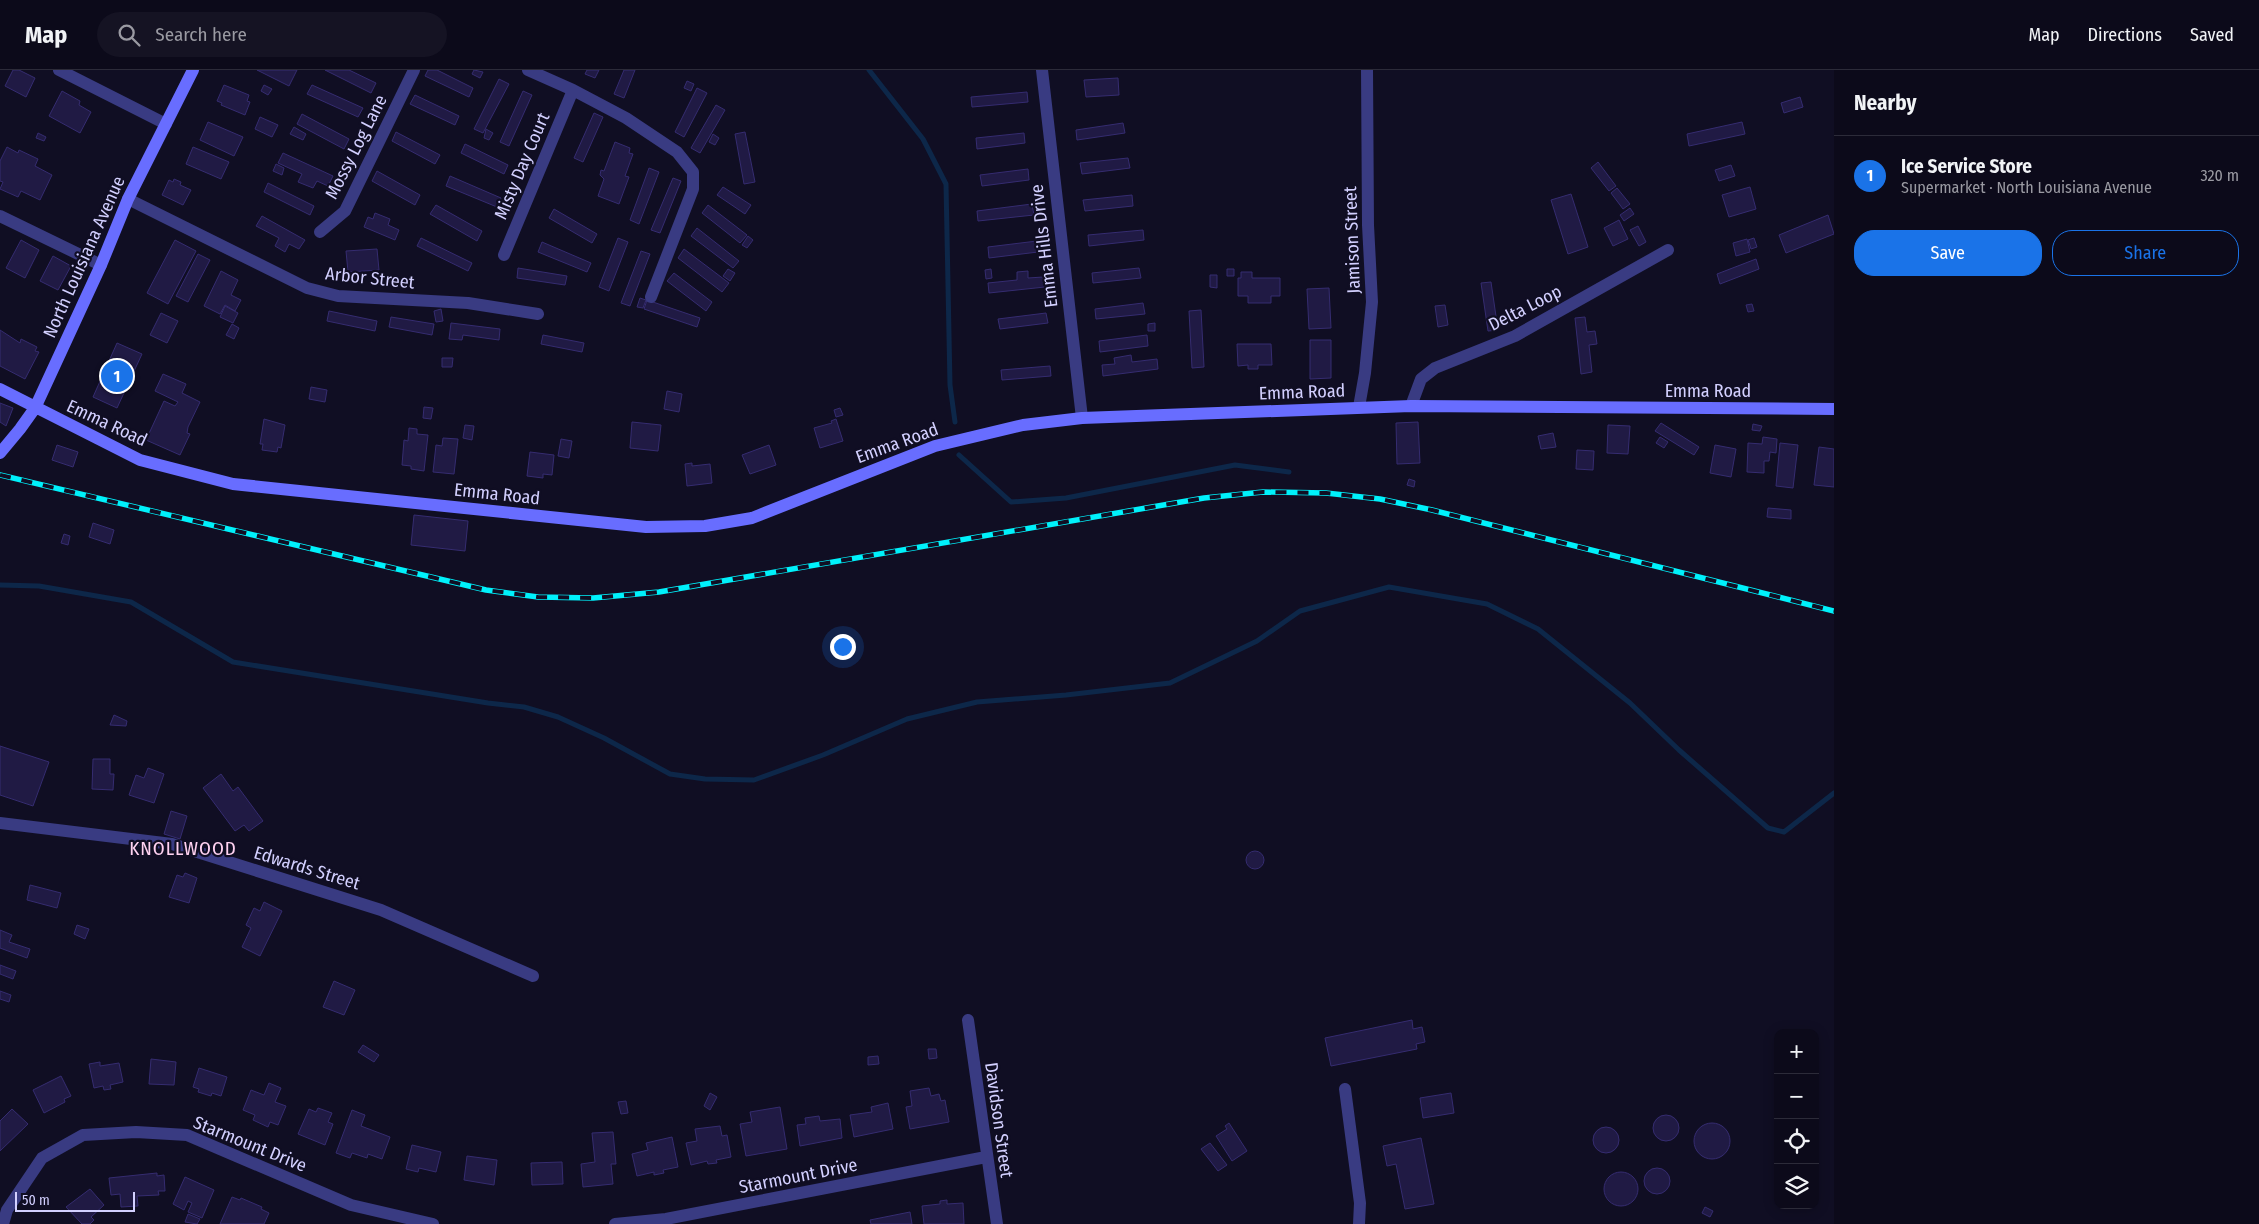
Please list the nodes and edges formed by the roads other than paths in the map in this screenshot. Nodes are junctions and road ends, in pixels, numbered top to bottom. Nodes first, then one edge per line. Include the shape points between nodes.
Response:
1 (59, 70) edge
2 (193, 70) edge
3 (414, 70) edge
4 (528, 70) edge
5 (1042, 70) edge
6 (1367, 70) edge
7 (573, 90) junction
8 (166, 124) junction
9 (128, 199) junction
10 (0, 216) edge
11 (320, 232) dead end
12 (1668, 250) dead end
13 (504, 255) dead end
14 (100, 265) junction
15 (651, 297) dead end
16 (538, 314) dead end
17 (0, 390) edge
18 (1411, 406) junction
19 (1359, 407) junction
20 (35, 408) junction
21 (1834, 409) edge
22 (1082, 418) junction
23 (0, 453) edge
24 (0, 823) edge
25 (534, 976) dead end
26 (968, 1020) dead end
27 (1345, 1089) dead end
28 (986, 1157) junction
29 (3, 1224) edge
30 (433, 1224) edge
31 (615, 1224) edge
32 (997, 1224) edge
33 (1359, 1224) edge

1 - 8 street
2 - 8 street, North Louisiana Avenue
3 - 11 street, Mossy Log Lane via 345,211
4 - 7 street
5 - 22 street, Emma Hills Drive
6 - 19 street, Jamison Street via 1372,302
7 - 13 street, Misty Day Court
7 - 15 street via 626,118 677,152 693,172 693,189
8 - 9 street, North Louisiana Avenue
9 - 14 street, North Louisiana Avenue
9 - 16 street, Arbor Street via 307,288 338,296 468,303
10 - 14 street
12 - 18 street, Delta Loop via 1515,336 1435,368 1421,379
14 - 20 street, North Louisiana Avenue
17 - 20 street, Emma Road
18 - 19 street, Emma Road
18 - 21 street, Emma Road
19 - 22 street, Emma Road
20 - 22 street, Emma Road via 140,460 233,484 646,527 705,526 752,518 935,446 1014,427
20 - 23 street, North Louisiana Avenue
24 - 25 street, Edwards Street via 172,844 382,910
26 - 28 street, Davidson Street
27 - 33 street via 1360,1203
28 - 31 street, Starmount Drive via 666,1219
28 - 32 street, Davidson Street
29 - 30 street, Starmount Drive via 8,1210 42,1158 82,1135 136,1132 187,1135 351,1205

